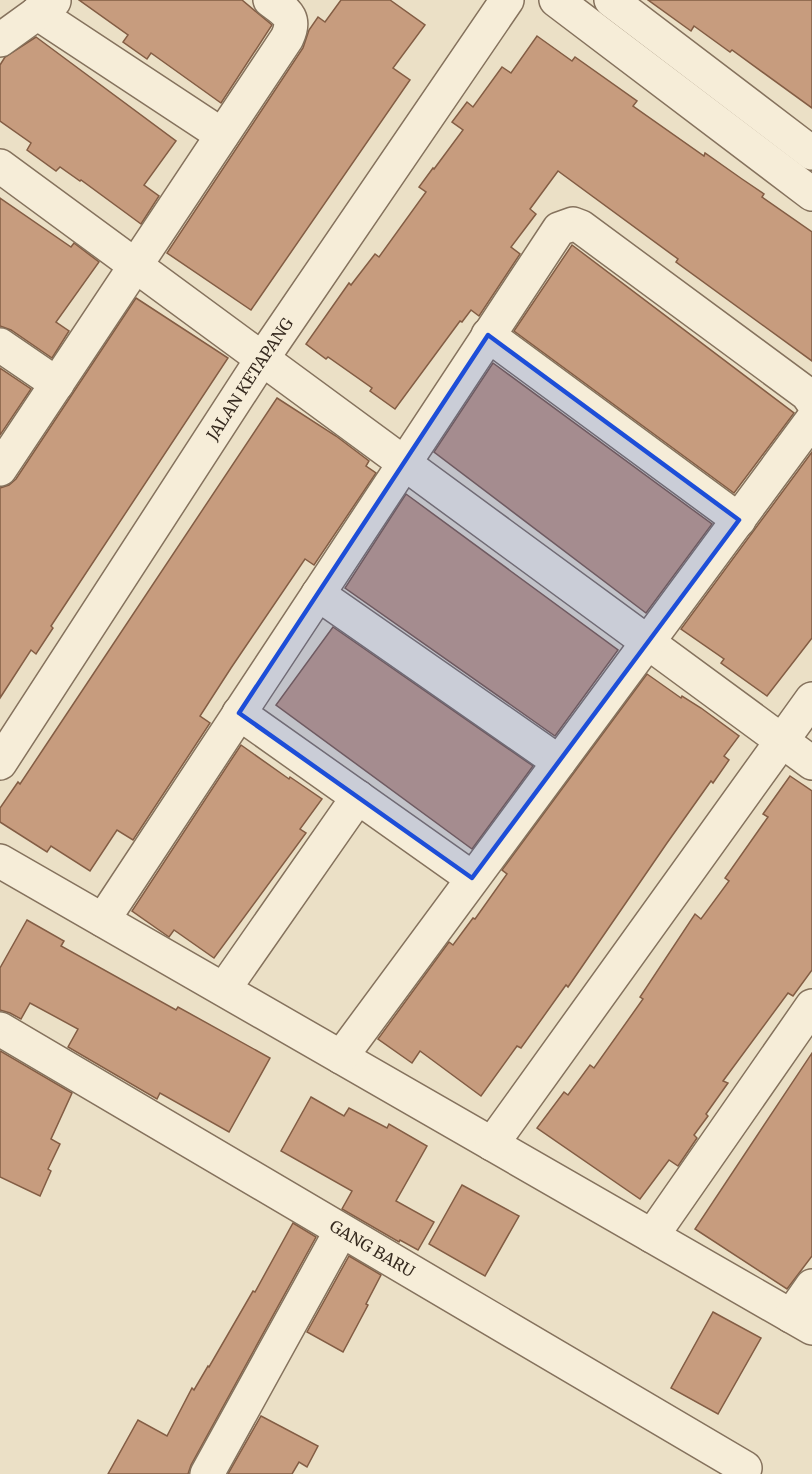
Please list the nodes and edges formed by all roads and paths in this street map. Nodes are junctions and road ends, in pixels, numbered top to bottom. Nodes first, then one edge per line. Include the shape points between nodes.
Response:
1 (270, 0) edge
2 (507, 0) edge
3 (556, 0) edge
4 (611, 0) edge
5 (46, 7) edge
6 (0, 40) edge
7 (222, 135) junction
8 (812, 153) edge
9 (0, 166) edge
10 (812, 194) edge
11 (135, 265) junction
12 (488, 335) junction
13 (0, 345) edge
14 (262, 359) junction
15 (57, 384) junction
16 (812, 401) edge
17 (812, 420) edge
18 (404, 463) junction
19 (0, 469) edge
20 (739, 520) junction
21 (318, 594) junction
22 (648, 643) junction
23 (812, 699) edge
24 (239, 713) junction
25 (781, 741) junction
26 (559, 762) junction
27 (0, 763) edge
28 (812, 764) edge
29 (358, 797) junction
30 (0, 861) edge
31 (472, 878) junction
32 (103, 920) junction
33 (224, 989) junction
34 (812, 1006) edge
35 (0, 1029) edge
36 (341, 1057) junction
37 (492, 1144) junction
38 (341, 1231) junction
39 (652, 1236) junction
40 (812, 1286) edge
41 (801, 1322) edge
42 (745, 1468) dead end
43 (207, 1474) edge

1 - 7 street via 285,12 291,29
2 - 14 street, JALAN KETAPANG
3 - 10 street
4 - 8 street
5 - 6 street
5 - 7 street
7 - 11 street
9 - 11 street
11 - 14 street
11 - 15 street
12 - 16 street via 553,236 573,224
12 - 18 street
12 - 20 street
13 - 15 street
14 - 18 street
14 - 27 street, JALAN KETAPANG
15 - 19 street
17 - 20 street
18 - 21 street
18 - 22 street
20 - 22 street
21 - 24 street
21 - 26 street
22 - 25 street
22 - 26 street
23 - 25 street
24 - 29 street
24 - 32 street
25 - 28 street
25 - 37 street
26 - 31 street
29 - 31 street
29 - 33 street
30 - 32 street
31 - 36 street
32 - 33 street
33 - 36 street
34 - 39 street
35 - 38 street, GANG BARU
36 - 37 street
37 - 39 street
38 - 42 street, GANG BARU
38 - 43 street
39 - 41 street
40 - 41 street

